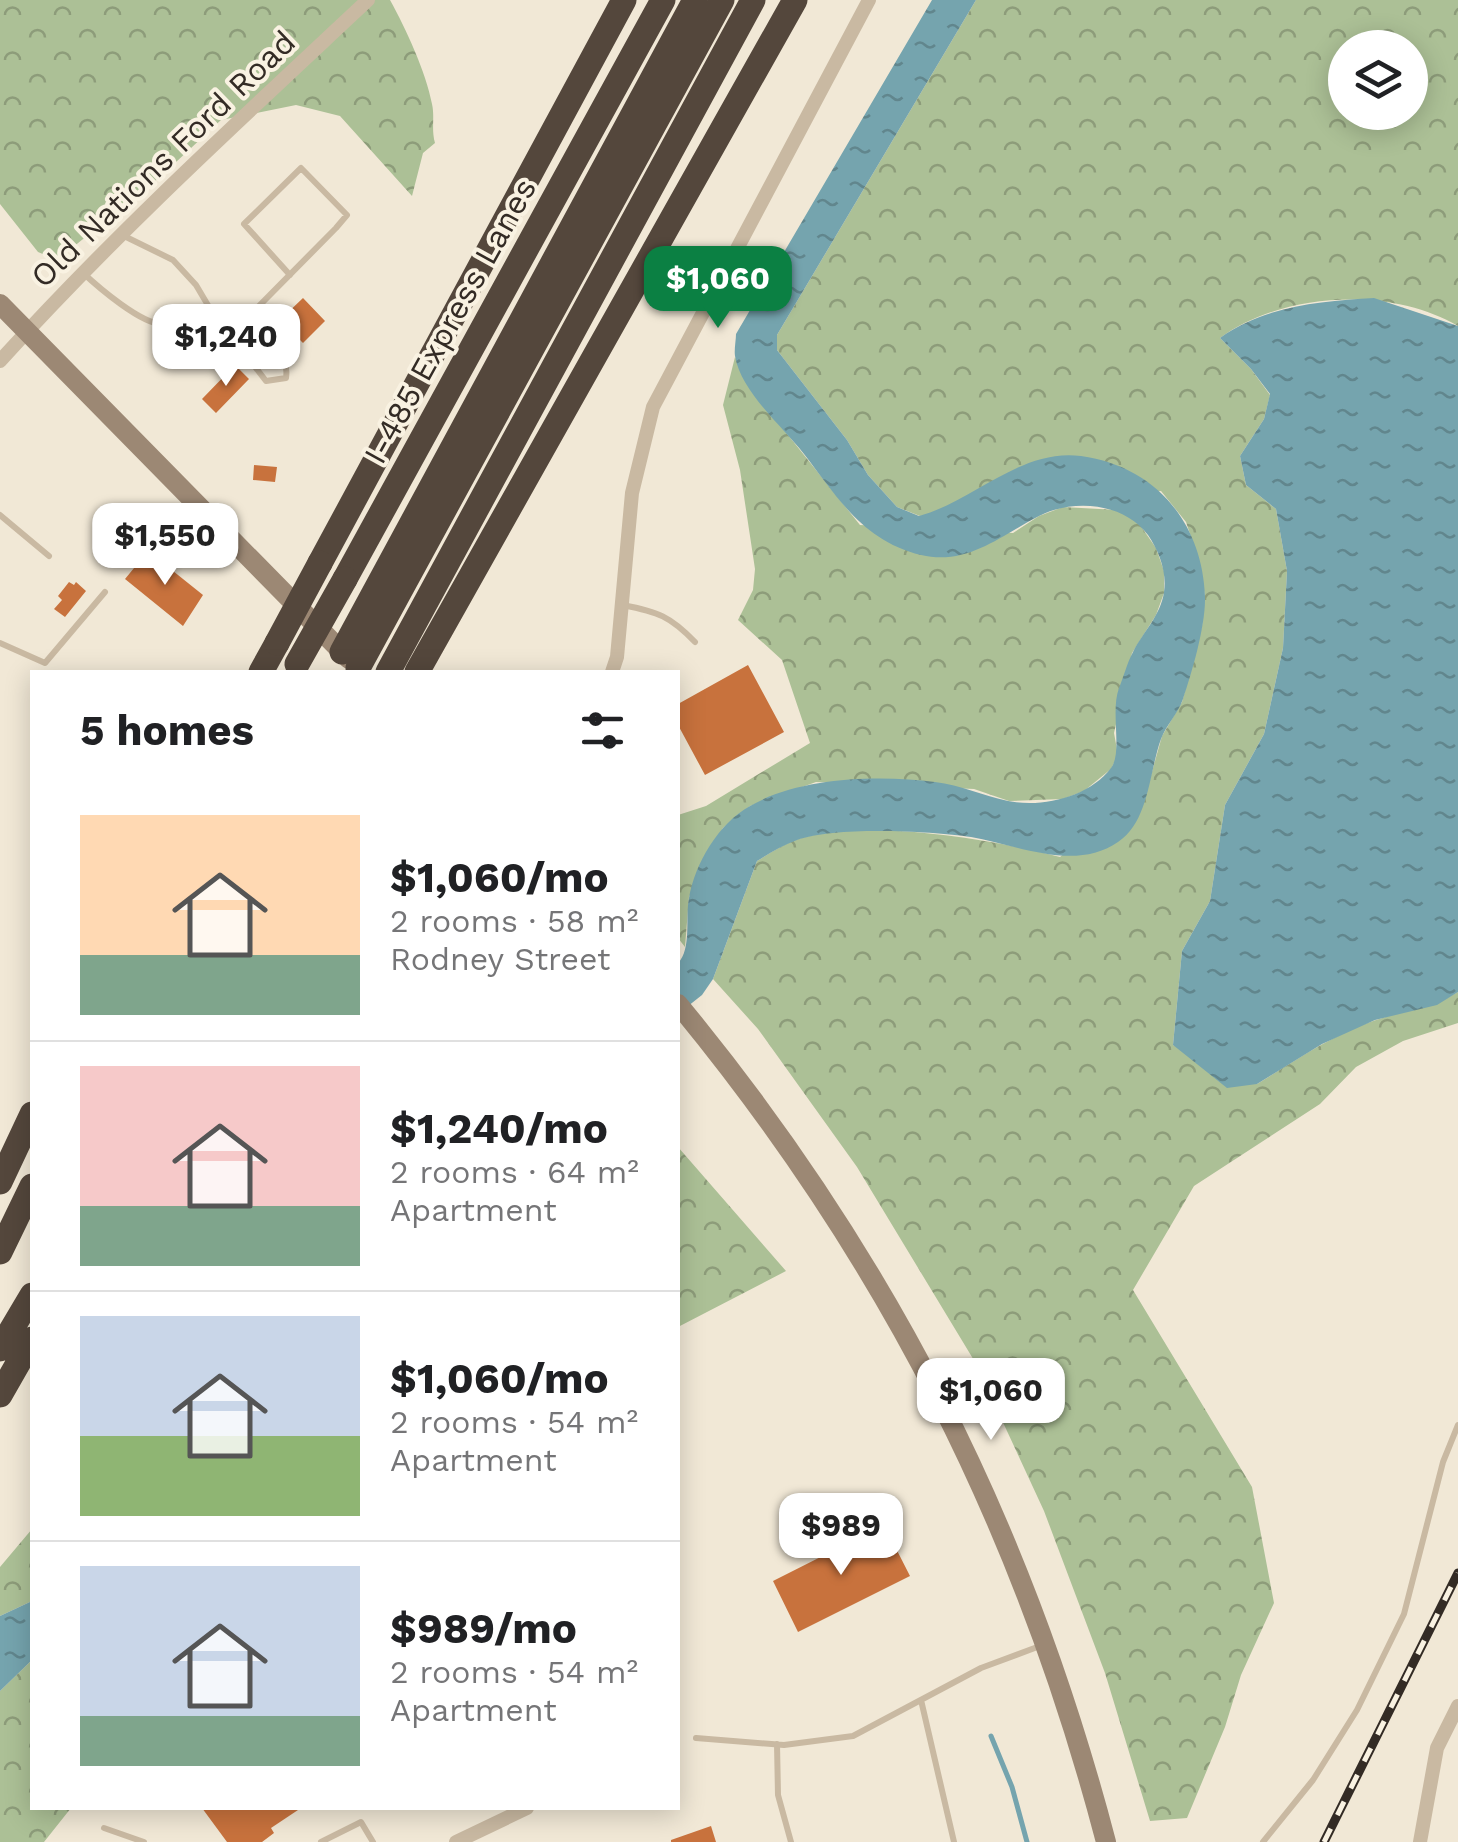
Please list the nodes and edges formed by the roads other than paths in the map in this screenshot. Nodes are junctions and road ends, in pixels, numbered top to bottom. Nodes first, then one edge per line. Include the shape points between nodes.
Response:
1 (368, 0) edge
2 (624, 0) edge
3 (663, 0) edge
4 (694, 0) edge
5 (722, 0) edge
6 (753, 0) edge
7 (794, 0) edge
8 (869, 0) edge
9 (118, 234) junction
10 (81, 272) junction
11 (290, 274) junction
12 (0, 304) edge
13 (209, 307) junction
14 (251, 314) junction
15 (27, 332) junction
16 (230, 335) junction
17 (0, 361) edge
18 (0, 514) edge
19 (50, 556) dead end
20 (104, 592) dead end
21 (622, 605) junction
22 (695, 642) dead end
23 (0, 643) edge
24 (416, 656) edge
25 (354, 664) edge
26 (295, 668) edge
27 (262, 670) edge
28 (392, 670) edge
29 (612, 670) edge
30 (680, 1007) edge
31 (30, 1118) edge
32 (30, 1147) edge
33 (0, 1182) edge
34 (30, 1190) edge
35 (0, 1196) edge
36 (0, 1252) edge
37 (30, 1298) edge
38 (30, 1342) edge
39 (0, 1349) edge
40 (0, 1395) edge
41 (1458, 1425) edge
42 (1046, 1644) junction
43 (922, 1700) junction
44 (1458, 1706) edge
45 (696, 1738) dead end
46 (777, 1744) junction
47 (524, 1810) edge
48 (104, 1828) dead end
49 (144, 1842) edge
50 (322, 1842) edge
51 (372, 1842) edge
52 (456, 1842) edge
53 (792, 1842) edge
54 (954, 1842) edge
55 (1106, 1842) edge
56 (1262, 1842) edge
57 (1420, 1842) edge

1 - 9 street, Old Nations Ford Road
2 - 27 highway, bridge
3 - 26 highway, I-485 Express Lanes, bridge
4 - 25 highway
5 - 25 highway
6 - 24 highway
7 - 24 highway
8 - 21 street via 653,408 632,493
9 - 10 street, Old Nations Ford Road
9 - 13 lane via 173,260
10 - 13 lane via 158,325
10 - 15 street, Old Nations Ford Road
11 - 11 lane via 348,215 301,168 244,224
11 - 14 lane
12 - 15 main road
13 - 16 lane
14 - 16 lane
14 - 16 lane via 288,366 286,378 266,381
15 - 17 street, Old Nations Ford Road
15 - 25 main road
18 - 19 lane
20 - 23 lane via 45,663
21 - 22 lane via 674,620
21 - 29 street
24 - 28 highway
30 - 42 main road via 858,1250 912,1343 958,1430
31 - 33 highway
32 - 35 highway
34 - 36 highway
37 - 39 highway
38 - 40 highway
41 - 56 lane via 1404,1614 1313,1780
42 - 43 lane
42 - 55 main road
43 - 46 lane via 853,1736
43 - 54 lane
44 - 57 street via 1437,1748
45 - 46 lane
46 - 53 lane via 778,1795
47 - 52 street
48 - 49 lane
50 - 51 lane via 362,1822

